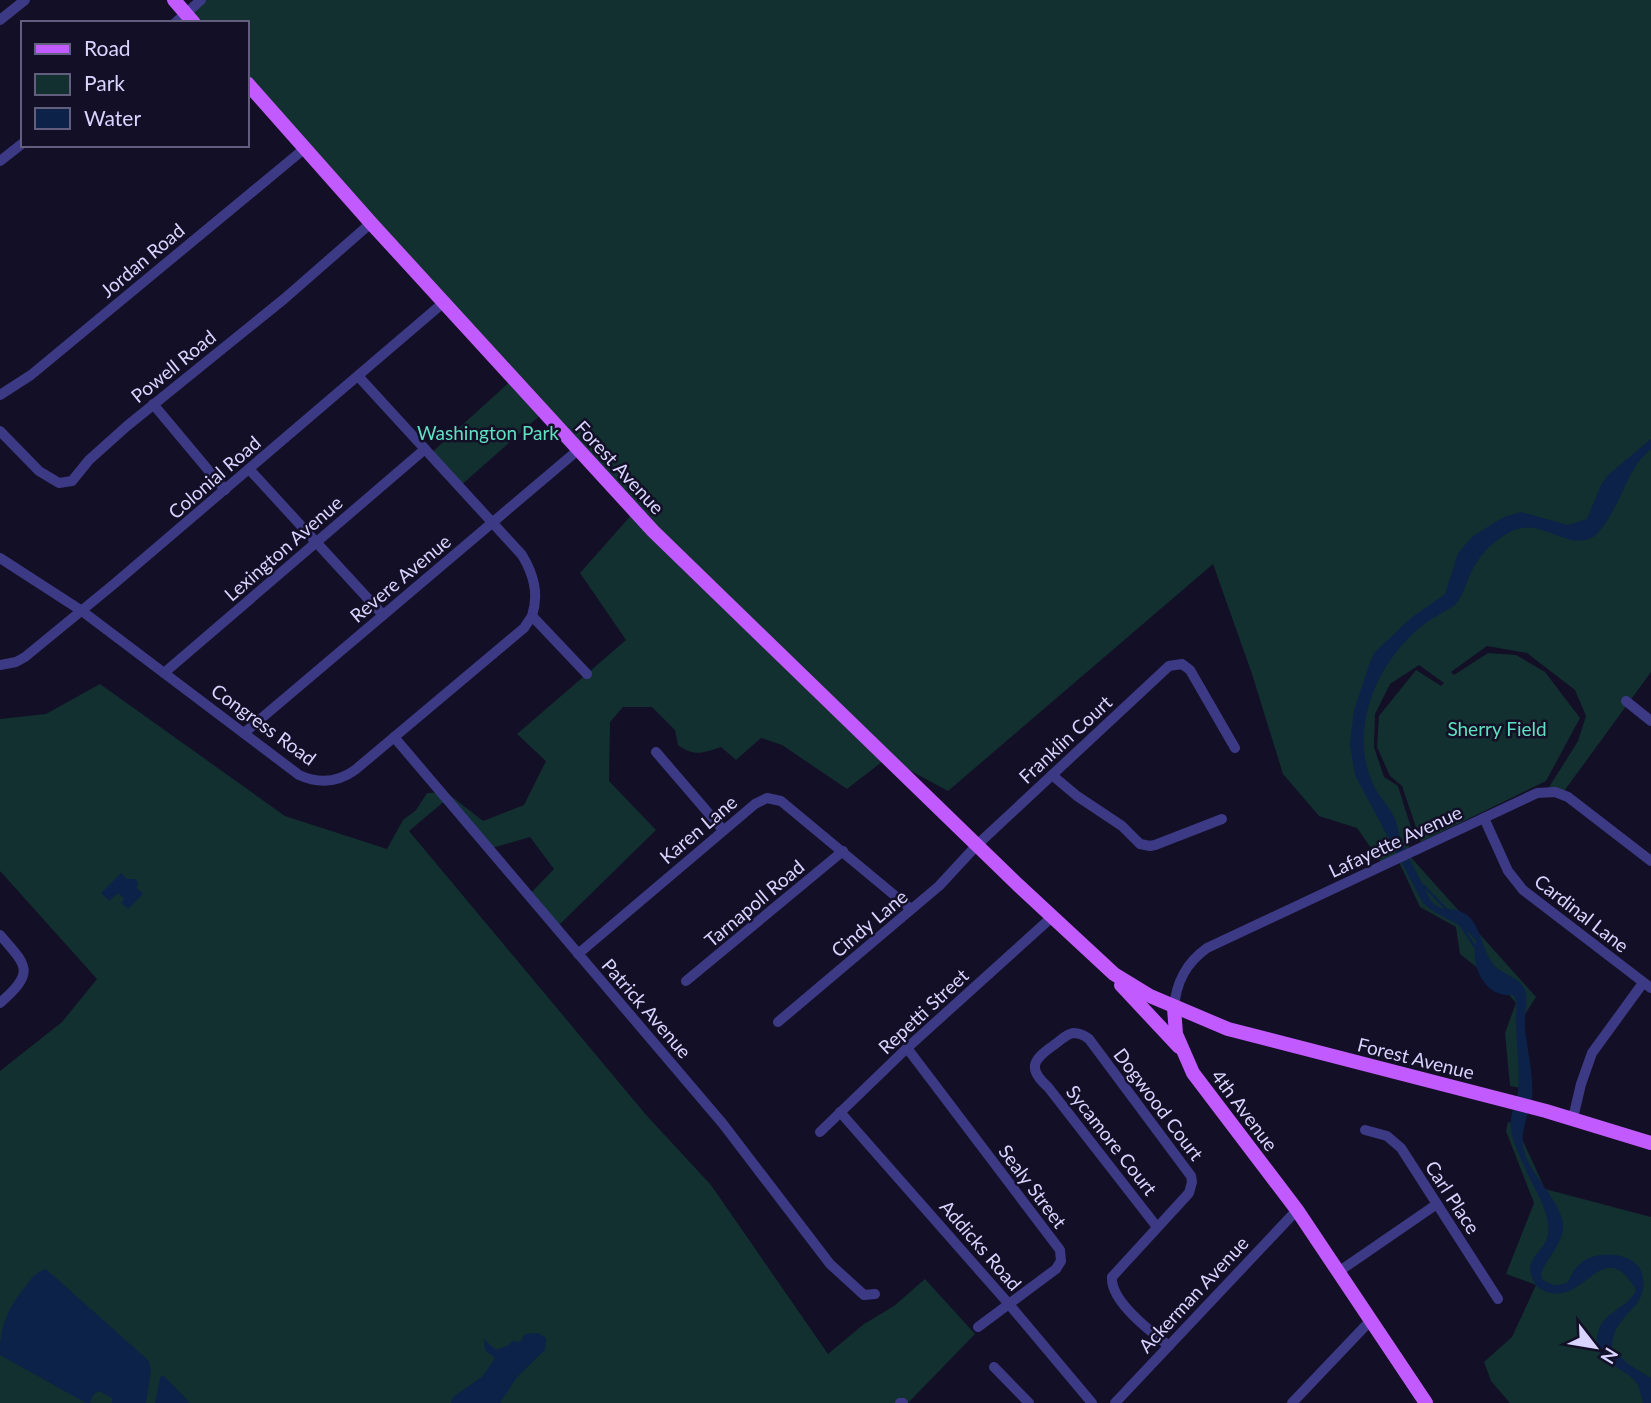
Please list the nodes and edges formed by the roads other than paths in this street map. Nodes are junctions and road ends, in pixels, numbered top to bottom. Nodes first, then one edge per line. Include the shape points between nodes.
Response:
1 (25, 0) edge
2 (174, 0) edge
3 (201, 0) edge
4 (0, 20) edge
5 (185, 20) edge
6 (248, 84) edge
7 (21, 145) edge
8 (304, 149) junction
9 (0, 161) edge
10 (371, 223) junction
11 (443, 303) junction
12 (358, 376) junction
13 (0, 395) edge
14 (153, 404) junction
15 (0, 431) edge
16 (425, 449) junction
17 (578, 450) junction
18 (249, 469) junction
19 (225, 490) junction
20 (492, 523) junction
21 (316, 542) junction
22 (0, 558) edge
23 (82, 611) junction
24 (383, 615) junction
25 (532, 616) junction
26 (0, 665) edge
27 (164, 673) junction
28 (587, 674) dead end
29 (1626, 701) dead end
30 (1651, 721) edge
31 (244, 733) junction
32 (394, 737) junction
33 (1235, 748) dead end
34 (656, 752) dead end
35 (1052, 775) junction
36 (1484, 818) junction
37 (1222, 819) dead end
38 (723, 830) junction
39 (977, 845) junction
40 (843, 851) junction
41 (1651, 861) edge
42 (911, 909) junction
43 (1052, 917) junction
44 (0, 935) edge
45 (578, 954) junction
46 (1098, 961) junction
47 (686, 981) dead end
48 (1647, 986) edge
49 (0, 1003) edge
50 (1174, 1008) junction
51 (778, 1022) dead end
52 (907, 1048) junction
53 (1180, 1048) junction
54 (1037, 1076) joint
55 (841, 1112) junction
56 (1573, 1118) junction
57 (1365, 1130) dead end
58 (820, 1132) dead end
59 (1651, 1143) edge
60 (1437, 1203) junction
61 (1297, 1210) junction
62 (1157, 1227) junction
63 (1338, 1272) junction
64 (875, 1294) dead end
65 (1498, 1299) dead end
66 (1008, 1303) junction
67 (1370, 1321) junction
68 (978, 1327) dead end
69 (1168, 1346) junction
70 (994, 1367) dead end
71 (1028, 1403) edge
72 (1092, 1403) edge
73 (1115, 1403) edge
74 (1292, 1403) edge
75 (1426, 1403) edge

1 - 4 street
2 - 5 main road
3 - 5 street
6 - 8 main road, Forest Avenue
7 - 9 street
8 - 10 main road, Forest Avenue
8 - 13 street, Jordan Road
10 - 11 main road, Forest Avenue
10 - 14 street, Powell Road
11 - 12 street, Colonial Road
11 - 17 main road, Forest Avenue
12 - 16 street
12 - 18 street, Colonial Road
14 - 15 street, Powell Road via 65,483 39,471
14 - 19 street
16 - 20 street
16 - 21 street, Lexington Avenue
17 - 20 street, Revere Avenue
17 - 39 main road, Forest Avenue via 653,531
18 - 19 street, Colonial Road
18 - 21 street
19 - 23 street, Colonial Road
20 - 24 street, Revere Avenue
20 - 25 street via 528,565 536,588
21 - 24 street
21 - 27 street, Lexington Avenue
22 - 23 street, Congress Road
23 - 26 street, Colonial Road via 25,657
23 - 27 street, Congress Road
24 - 31 street, Revere Avenue
25 - 28 street
25 - 32 street, Congress Road via 524,628
27 - 31 street, Congress Road
29 - 30 street
31 - 32 street, Congress Road via 299,775 320,782 347,776
32 - 45 street, Patrick Avenue
33 - 35 street, Franklin Court via 1191,670 1179,664 1169,666
34 - 38 street
35 - 37 street via 1144,846
35 - 39 street, Franklin Court
36 - 41 street, Lafayette Avenue via 1537,793 1559,793
36 - 48 street, Cardinal Lane via 1508,872 1523,890
36 - 50 street, Lafayette Avenue via 1207,948 1182,975
38 - 40 street, Karen Lane via 754,804 774,798
38 - 45 street, Karen Lane
39 - 42 street, Cindy Lane
39 - 43 main road
40 - 42 street, Karen Lane
40 - 47 street, Tarnapoll Road
42 - 51 street, Cindy Lane
43 - 46 main road
43 - 52 street, Repetti Street
44 - 49 street via 23,967 19,987
45 - 64 street, Patrick Avenue via 723,1124 830,1264 864,1295
46 - 50 main road
46 - 53 main road
48 - 56 street via 1592,1054
50 - 53 main road, 4th Avenue
50 - 56 main road, Forest Avenue via 1249,1035
52 - 55 street, Repetti Street
52 - 66 street, Sealy Street via 1060,1250 1056,1269
53 - 61 main road, 4th Avenue via 1193,1073
54 - 62 street, Sycamore Court
54 - 62 street, Dogwood Court via 1034,1066 1039,1055 1068,1035 1088,1039 1191,1176 1189,1193
55 - 58 street, Repetti Street
55 - 66 street, Addicks Road
56 - 59 main road, Forest Avenue
57 - 60 street, Carl Place via 1394,1142
60 - 63 street
60 - 65 street, Carl Place
61 - 63 main road, 4th Avenue
61 - 69 street, Ackerman Avenue
62 - 69 street, Dogwood Court via 1115,1272 1112,1282 1132,1313
63 - 67 main road, 4th Avenue
66 - 68 street, Sealy Street
66 - 72 street, Addicks Road
67 - 74 street
67 - 75 main road, 4th Avenue
69 - 73 street, Ackerman Avenue
70 - 71 street

